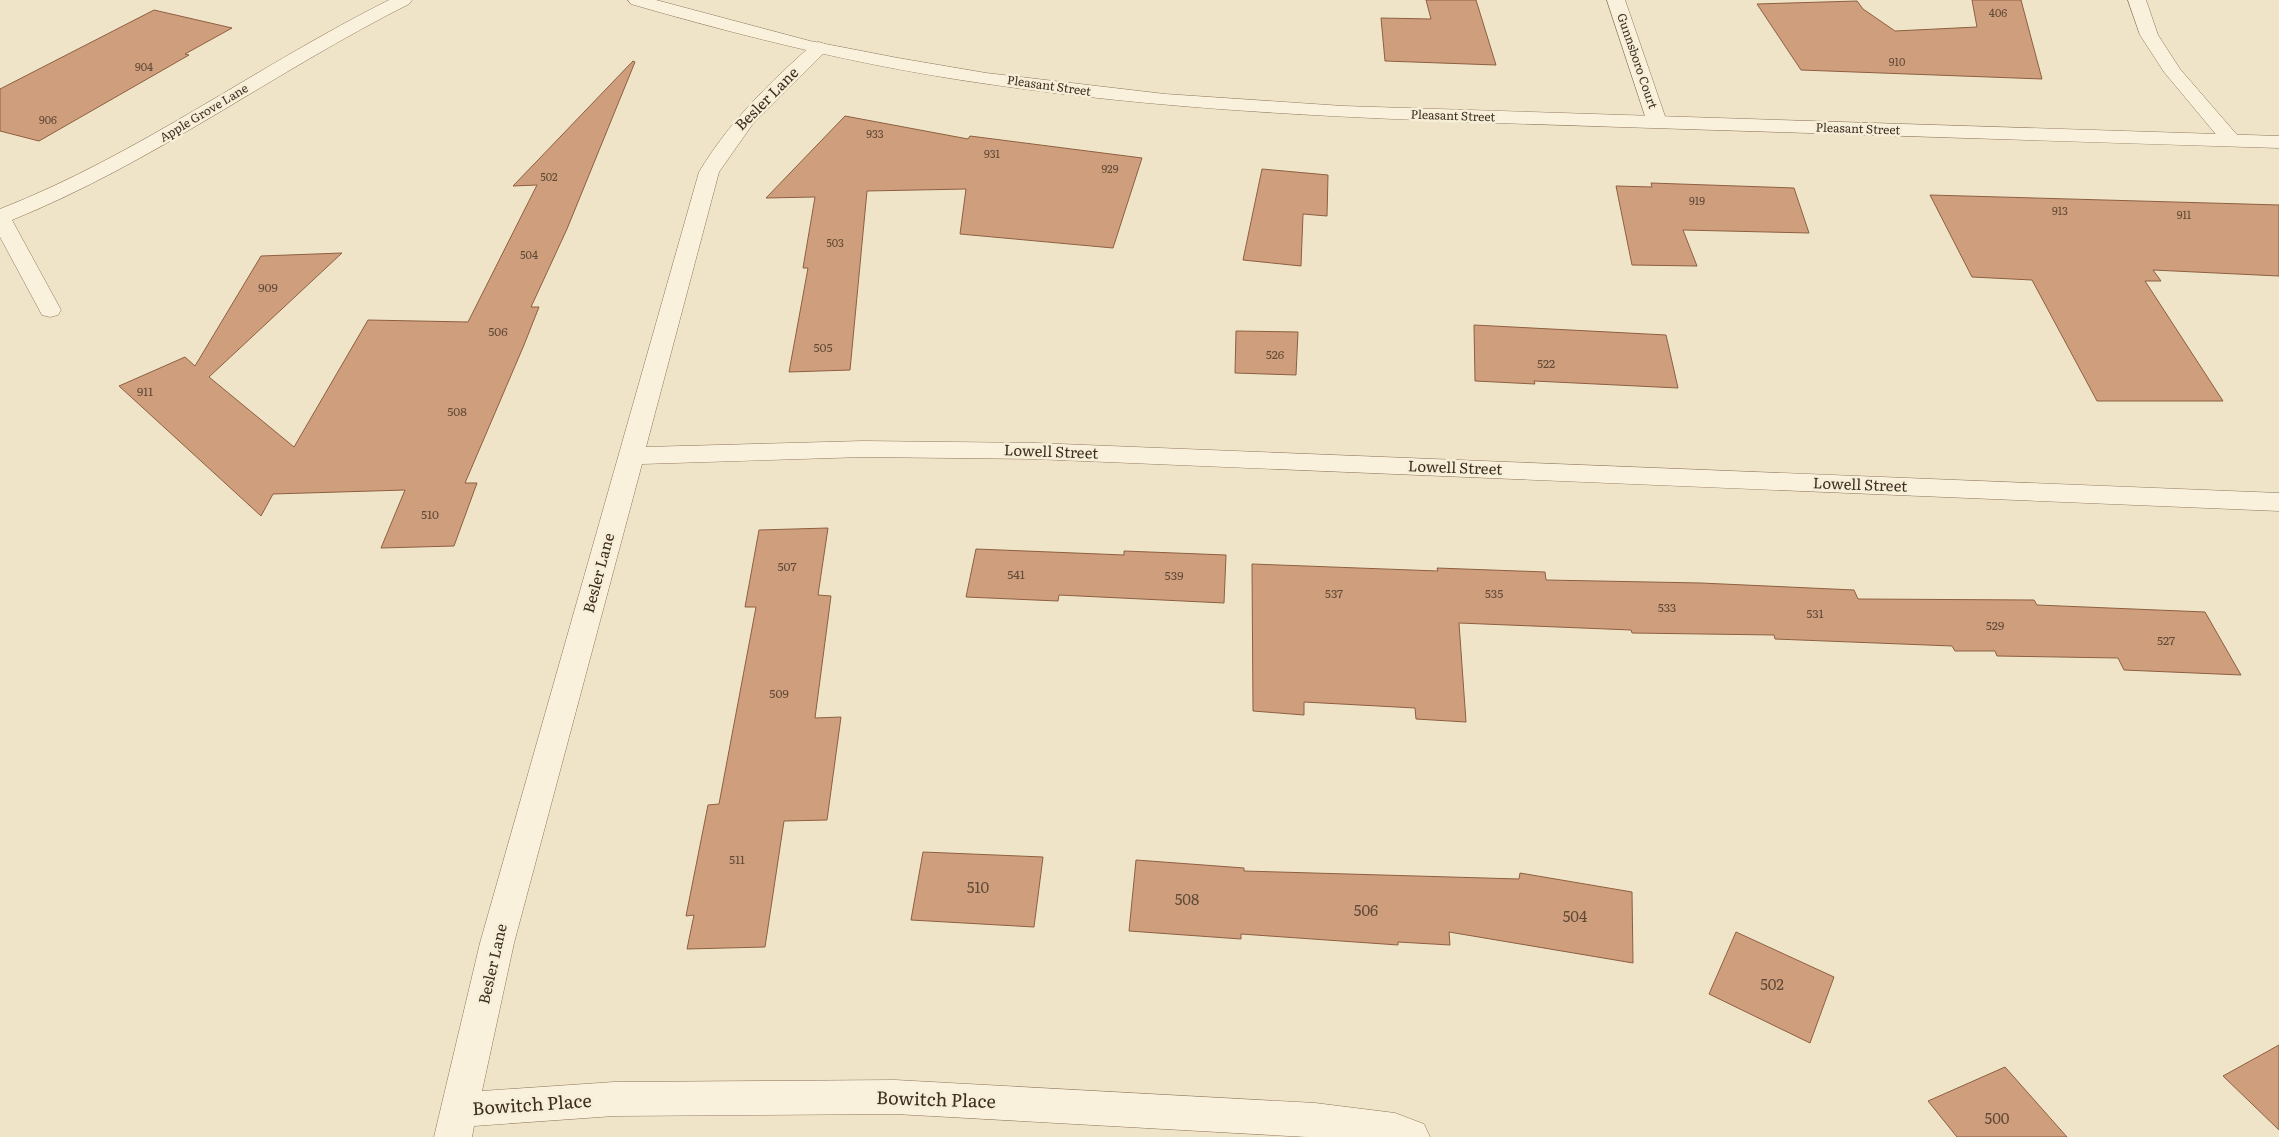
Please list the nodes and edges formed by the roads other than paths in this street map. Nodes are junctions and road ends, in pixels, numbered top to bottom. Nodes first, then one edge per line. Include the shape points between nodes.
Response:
1 (403, 0) edge
2 (637, 0) edge
3 (1616, 0) edge
4 (2137, 0) edge
5 (819, 48) junction
6 (1657, 122) junction
7 (2231, 140) junction
8 (2279, 142) edge
9 (0, 217) edge
10 (50, 310) dead end
11 (632, 456) junction
12 (2279, 502) edge
13 (456, 1124) edge
14 (1411, 1137) edge

1 - 9 street, Apple Grove Lane via 307,51 106,171 64,192
2 - 5 street, Pleasant Street
3 - 6 street, Gunnsboro Court
4 - 7 street via 2150,35 2173,72
5 - 6 street, Pleasant Street via 1068,89 1202,103 1343,112
5 - 11 street, Besler Lane via 745,118 709,172
6 - 7 street, Pleasant Street
7 - 8 street, Pleasant Street
9 - 10 street, Apple Grove Lane
11 - 12 street, Lowell Street via 853,449 1035,451
11 - 13 street, Besler Lane via 497,943
13 - 14 street, Bowitch Place via 614,1099 895,1097 1315,1120

